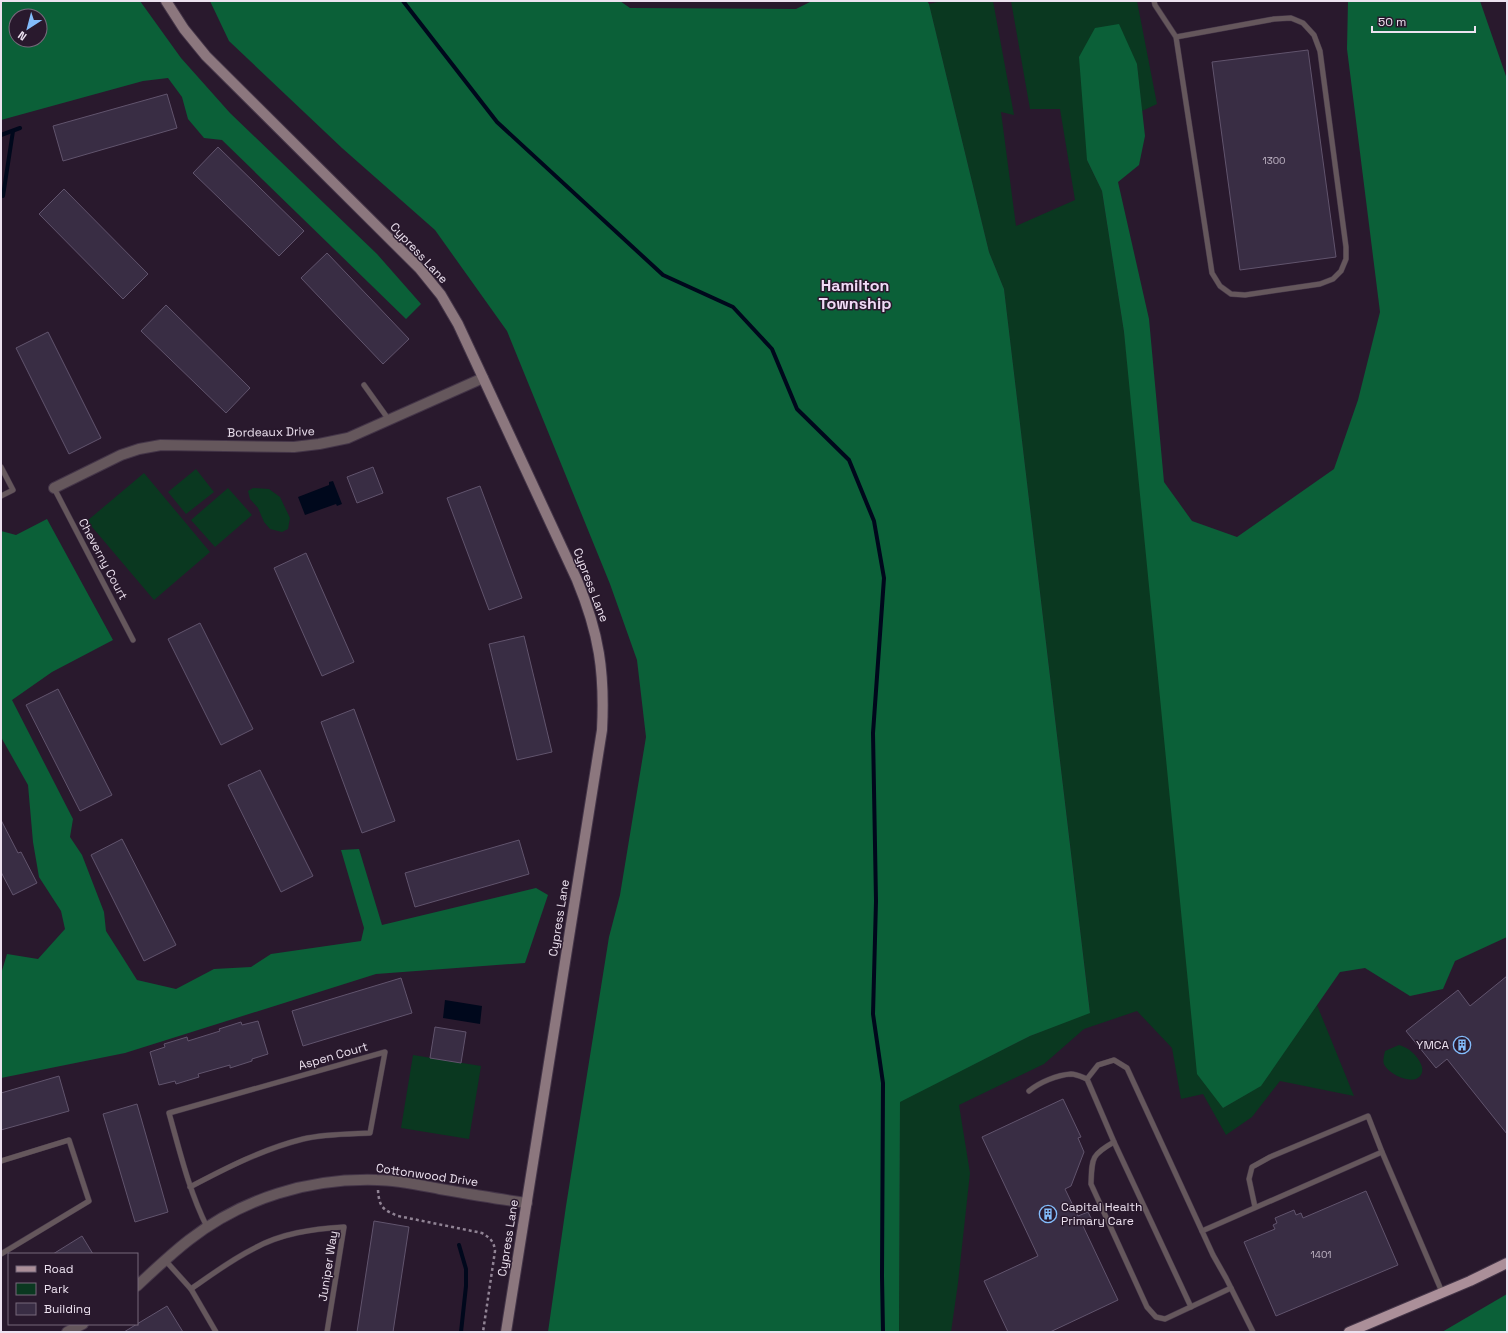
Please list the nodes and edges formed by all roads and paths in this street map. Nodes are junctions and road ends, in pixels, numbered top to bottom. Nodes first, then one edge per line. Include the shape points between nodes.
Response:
1 (166, 1) edge
2 (1154, 1) edge
3 (1176, 37) junction
4 (484, 378) junction
5 (364, 385) dead end
6 (389, 420) junction
7 (1, 467) edge
8 (54, 488) joint
9 (1, 496) edge
10 (133, 640) dead end
11 (1087, 1079) junction
12 (1029, 1091) dead end
13 (1114, 1142) junction
14 (1382, 1152) junction
15 (1, 1161) edge
16 (378, 1180) junction
17 (190, 1187) junction
18 (527, 1204) junction
19 (1255, 1207) junction
20 (207, 1228) junction
21 (1202, 1231) junction
22 (1, 1254) edge
23 (166, 1260) junction
24 (1507, 1263) edge
25 (138, 1285) edge
26 (1231, 1288) junction
27 (191, 1289) junction
28 (1442, 1292) junction
29 (1191, 1307) junction
30 (81, 1325) edge
31 (68, 1332) edge
32 (216, 1332) edge
33 (327, 1332) edge
34 (483, 1332) edge
35 (506, 1332) edge
36 (1253, 1332) edge
37 (1349, 1332) edge

1 - 4 street, Cypress Lane via 206,56 420,269 441,295
2 - 3 lane
3 - 3 lane via 1212,273 1220,286 1231,294 1245,296 1333,280 1341,271 1346,259 1346,248 1320,51 1314,35 1303,23 1291,18
4 - 6 street, Bordeaux Drive
4 - 18 street, Cypress Lane via 588,608 597,641 604,700 602,730
5 - 6 lane
6 - 8 street, Bordeaux Drive via 348,438 294,447 161,445 139,449 121,455
7 - 9 lane via 13,490
8 - 10 lane, Cheverny Court
11 - 12 lane via 1072,1074 1036,1085
11 - 13 lane
11 - 21 lane via 1098,1065 1114,1060 1127,1068
13 - 29 lane
13 - 29 lane via 1099,1151 1092,1163 1091,1184 1147,1307 1156,1317 1165,1318
14 - 19 lane
14 - 19 lane via 1368,1116 1270,1157 1252,1167 1249,1179
14 - 28 lane
15 - 22 lane via 69,1140 89,1201
16 - 18 street, Cottonwood Drive
16 - 20 street, Cottonwood Drive via 346,1180 284,1190 258,1200
16 - 34 path via 378,1198 387,1212 482,1233 494,1243
17 - 17 lane, Aspen Court via 169,1113 385,1052 370,1133 305,1139 282,1145 224,1169
17 - 20 lane, Aspen Court
18 - 35 street, Cypress Lane
19 - 21 lane
20 - 23 street, Cottonwood Drive
21 - 26 lane
23 - 25 street, Cottonwood Drive
23 - 27 lane
24 - 28 main road
26 - 29 lane
26 - 36 lane
27 - 32 lane
27 - 33 lane, Juniper Way via 254,1248 296,1233 318,1228 344,1227
28 - 37 main road
30 - 31 street

